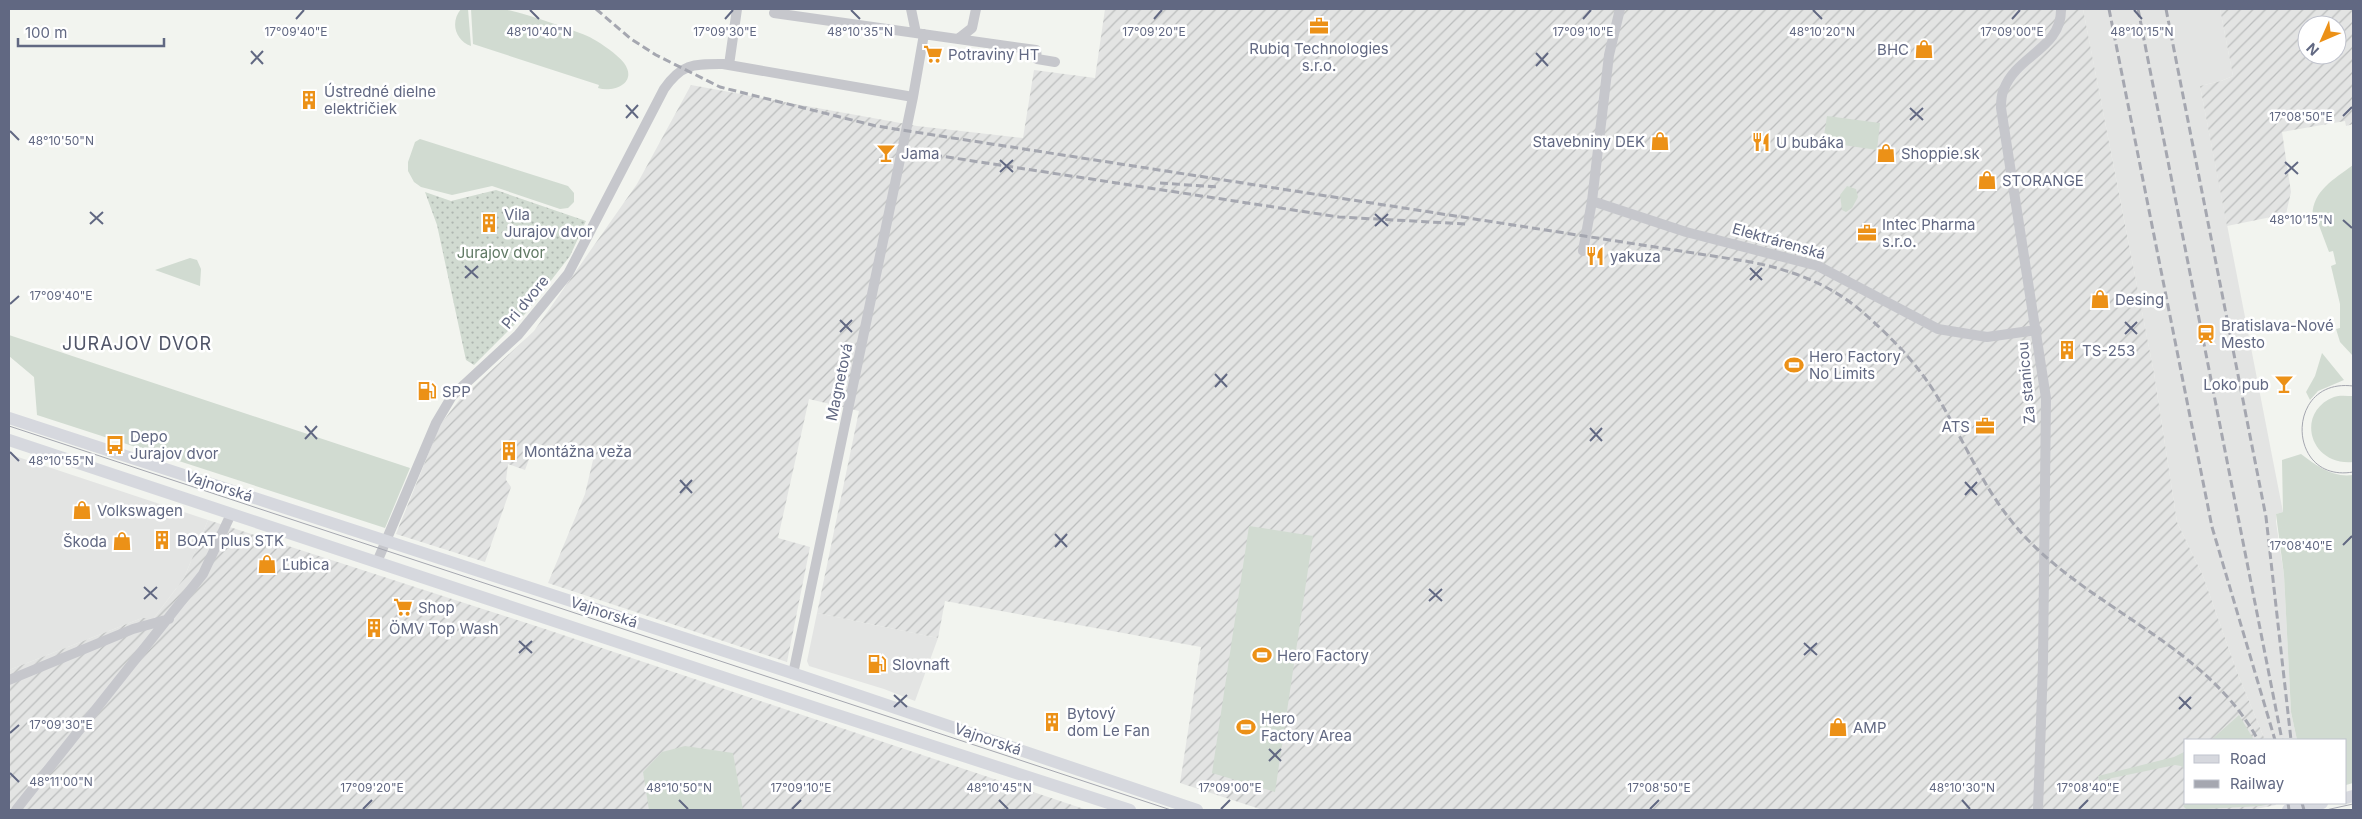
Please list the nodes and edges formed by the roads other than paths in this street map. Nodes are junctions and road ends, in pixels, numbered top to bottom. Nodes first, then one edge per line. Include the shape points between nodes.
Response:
1 (737, 9) edge
2 (911, 9) edge
3 (976, 9) edge
4 (1620, 9) edge
5 (2061, 9) edge
6 (774, 13) dead end
7 (920, 34) junction
8 (958, 39) junction
9 (1055, 62) dead end
10 (729, 65) junction
11 (913, 96) junction
12 (1592, 201) junction
13 (1583, 251) dead end
14 (2037, 330) junction
15 (9, 418) edge
16 (9, 440) edge
17 (230, 514) junction
18 (386, 541) junction
19 (377, 562) junction
20 (168, 619) junction
21 (793, 674) junction
22 (9, 680) edge
23 (2317, 804) edge
24 (16, 810) edge
25 (1130, 810) edge
26 (1197, 810) edge
27 (2038, 810) edge
28 (2288, 810) edge

1 - 10 street
2 - 7 street
3 - 8 street via 972,28
4 - 12 street via 1609,55
5 - 14 street, Za stanicou via 2060,26 2009,79 2002,98 2002,121
6 - 7 street
7 - 8 street
7 - 11 street, Magnetová
8 - 9 street via 1036,50 1038,59
10 - 11 street
10 - 18 street, Pri dvore via 692,65 681,69 671,79 568,274 518,335 452,396 436,423
11 - 21 street, Magnetová
12 - 13 street
12 - 14 street, Elektrárenská via 1686,232 1818,266 1938,329 1987,338
14 - 27 street, Za stanicou via 2046,398
15 - 18 main road, Vajnorská
16 - 17 main road, Vajnorská
17 - 19 main road, Vajnorská
17 - 20 street via 203,574
18 - 19 street, Pri dvore
18 - 21 main road, Vajnorská
19 - 25 main road, Vajnorská
20 - 22 street
20 - 24 street
21 - 26 main road, Vajnorská
23 - 28 main road

